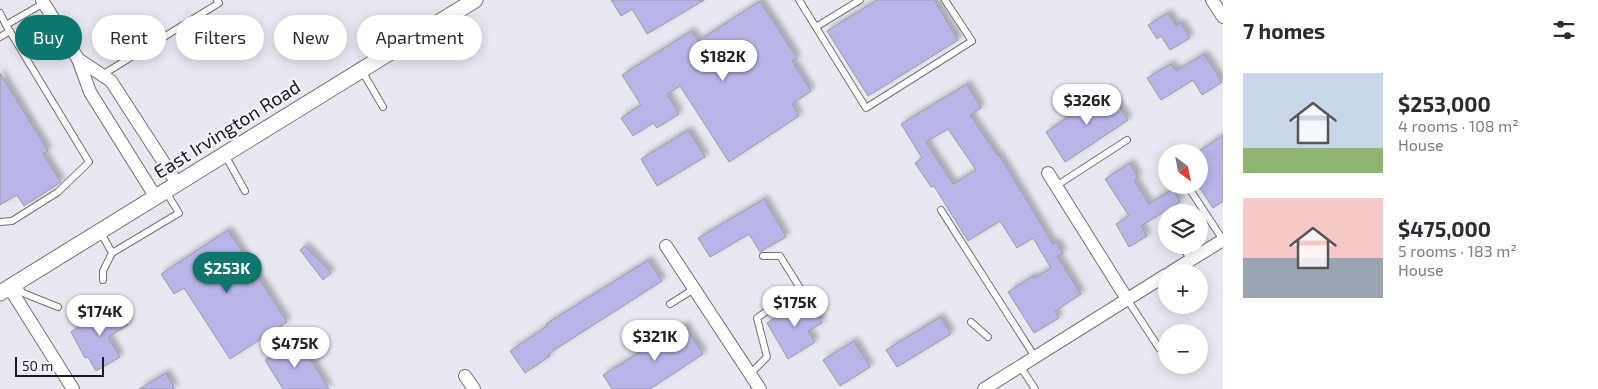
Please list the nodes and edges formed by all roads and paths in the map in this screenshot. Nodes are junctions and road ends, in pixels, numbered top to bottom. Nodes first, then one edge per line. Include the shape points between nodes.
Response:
1 (217, 0) edge
2 (474, 0) edge
3 (799, 0) edge
4 (860, 0) edge
5 (945, 0) edge
6 (1212, 0) edge
7 (43, 2) edge
8 (0, 13) edge
9 (51, 15) edge
10 (1223, 18) edge
11 (816, 27) junction
12 (8, 28) junction
13 (0, 37) edge
14 (79, 60) edge
15 (81, 60) edge
16 (361, 70) junction
17 (102, 75) junction
18 (383, 107) dead end
19 (1127, 140) dead end
20 (224, 154) junction
21 (1048, 173) dead end
22 (1056, 186) junction
23 (166, 190) junction
24 (245, 191) dead end
25 (1193, 194) edge
26 (940, 210) dead end
27 (0, 222) edge
28 (100, 232) junction
29 (1223, 240) edge
30 (666, 246) dead end
31 (112, 253) junction
32 (1187, 254) edge
33 (763, 256) dead end
34 (1191, 260) junction
35 (1184, 264) edge
36 (103, 280) dead end
37 (1158, 280) edge
38 (8, 287) edge
39 (694, 289) junction
40 (1127, 300) junction
41 (670, 304) dead end
42 (58, 307) dead end
43 (971, 322) dead end
44 (988, 337) dead end
45 (1158, 346) edge
46 (1035, 357) junction
47 (1020, 366) junction
48 (750, 374) junction
49 (465, 376) dead end
50 (73, 389) edge
51 (474, 389) edge
52 (760, 389) edge
53 (984, 389) edge
54 (1035, 389) edge

1 - 17 lane via 219,3
2 - 16 street, East Irvington Road
3 - 11 lane
4 - 11 lane
5 - 11 lane via 972,41 866,108
6 - 10 street
7 - 9 street
7 - 12 lane
8 - 12 lane
12 - 13 lane
12 - 27 lane via 89,162 58,192 12,221
14 - 23 street via 90,92
15 - 17 street
16 - 18 lane
16 - 20 street, East Irvington Road
17 - 23 street via 111,81
19 - 22 lane
20 - 23 street, East Irvington Road
20 - 24 lane
21 - 22 street
22 - 40 street
23 - 28 street, East Irvington Road
23 - 31 lane via 179,213
25 - 29 lane
26 - 46 lane
28 - 31 lane
28 - 38 street, East Irvington Road
29 - 34 street
30 - 39 street
31 - 36 lane via 103,271
32 - 34 lane
33 - 48 lane via 780,256 800,288 757,318 767,357
34 - 35 street
37 - 40 street
38 - 42 lane
38 - 50 street
39 - 41 lane
39 - 48 street
40 - 45 lane
40 - 46 street
43 - 44 lane
46 - 47 street
47 - 53 street
47 - 54 lane
48 - 52 street
49 - 51 street

